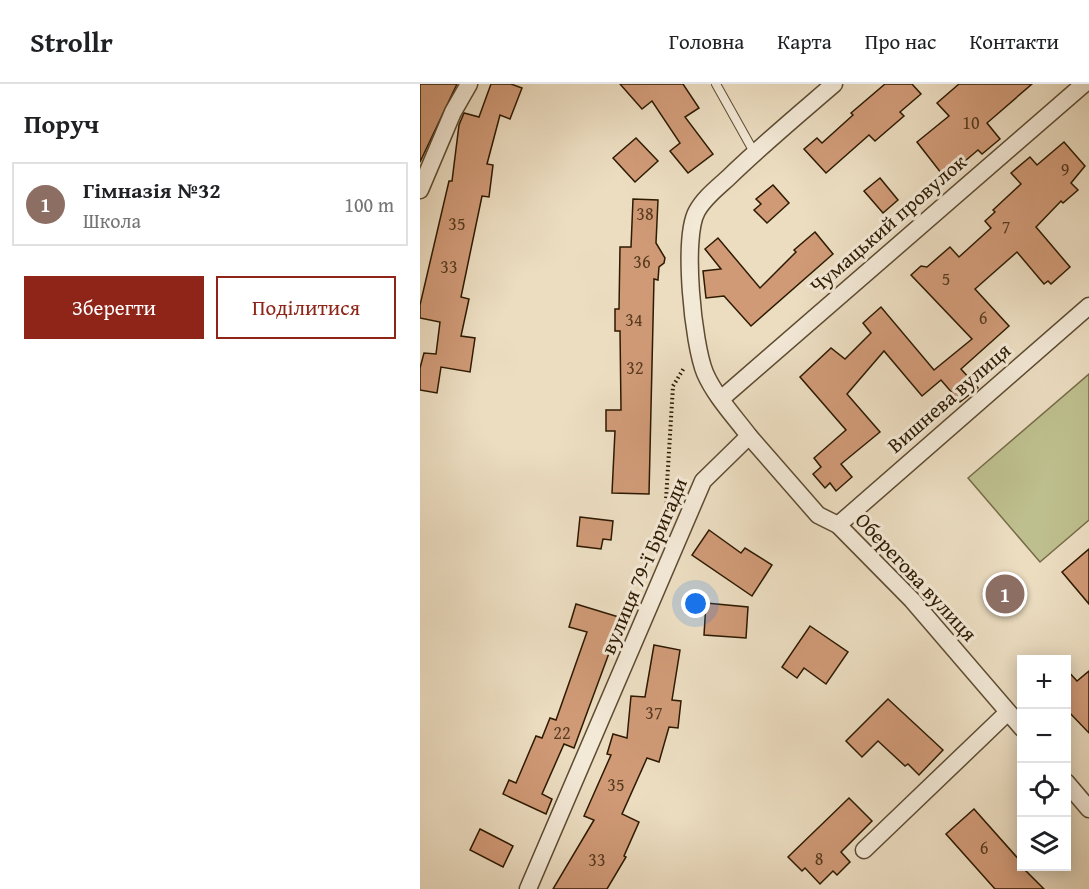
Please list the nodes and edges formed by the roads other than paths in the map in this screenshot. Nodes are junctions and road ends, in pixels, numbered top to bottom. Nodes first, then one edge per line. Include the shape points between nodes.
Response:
1 (469, 84) edge
2 (716, 84) edge
3 (834, 84) edge
4 (1084, 84) edge
5 (754, 152) junction
6 (420, 190) edge
7 (1089, 306) edge
8 (721, 399) junction
9 (749, 436) junction
10 (838, 525) junction
11 (1008, 712) junction
12 (1017, 722) edge
13 (1071, 788) edge
14 (1089, 808) edge
15 (864, 850) dead end
16 (528, 889) edge

1 - 6 street
2 - 5 lane
3 - 5 street
4 - 8 street, Чумацький провулок
5 - 8 street via 703,202 691,226 690,284 697,351 705,374
7 - 10 street, Вишнева вулиця
8 - 9 street
9 - 10 street, Оберегова вулиця via 818,515
9 - 16 street, вулиця 79-ї Бригади via 703,481
10 - 11 street, Оберегова вулиця via 912,600
11 - 12 street, Оберегова вулиця
11 - 15 street
13 - 14 street

